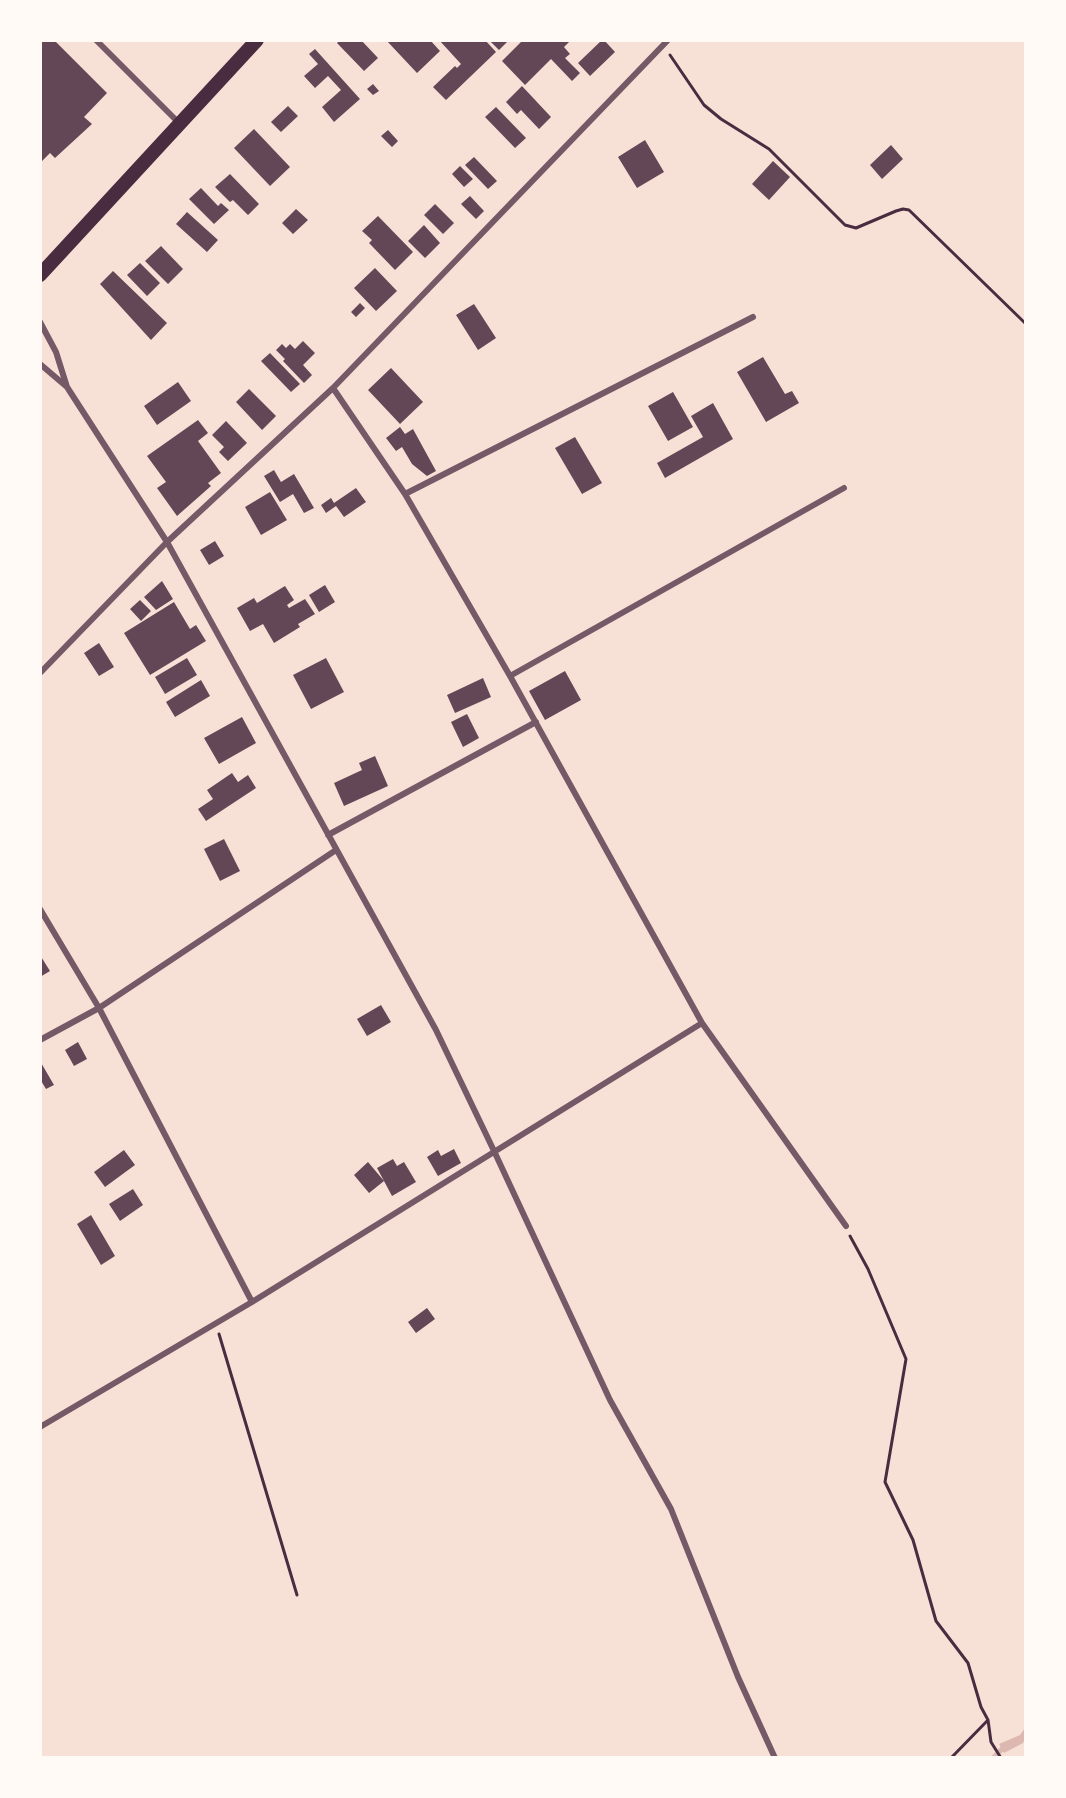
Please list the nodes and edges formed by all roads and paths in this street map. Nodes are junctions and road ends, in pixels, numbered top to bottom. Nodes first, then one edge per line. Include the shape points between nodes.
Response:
1 (96, 40) edge
2 (256, 40) edge
3 (666, 43) edge
4 (180, 124) junction
5 (40, 275) edge
6 (753, 317) dead end
7 (40, 322) edge
8 (1026, 324) edge
9 (40, 364) edge
10 (67, 387) junction
11 (333, 388) junction
12 (844, 488) dead end
13 (405, 494) junction
14 (167, 542) junction
15 (40, 673) edge
16 (510, 676) junction
17 (536, 722) junction
18 (328, 835) junction
19 (336, 850) junction
20 (40, 909) edge
21 (99, 1008) junction
22 (702, 1023) junction
23 (40, 1040) edge
24 (495, 1153) junction
25 (846, 1226) joint
26 (252, 1302) junction
27 (215, 1323) junction
28 (40, 1427) edge
29 (297, 1595) dead end
30 (988, 1720) junction
31 (775, 1758) edge
32 (951, 1758) edge
33 (1001, 1758) edge

1 - 4 street
2 - 4 highway
3 - 8 path via 704,105 769,149 845,225 856,228 896,211 909,210
3 - 11 street
4 - 5 highway
6 - 13 street
7 - 10 street via 56,352
9 - 10 street
10 - 14 street
11 - 13 street
11 - 14 street
12 - 16 street
13 - 16 street
14 - 15 street
14 - 18 street
16 - 17 street
17 - 18 street
17 - 22 street
18 - 19 street
19 - 21 street
19 - 24 street via 436,1030
20 - 21 street
21 - 23 street
21 - 26 street
22 - 24 street
22 - 25 street
24 - 26 street
24 - 31 street via 610,1400 671,1509
25 - 30 path via 906,1359 885,1482 913,1540 936,1621 968,1663
26 - 27 street
27 - 28 street
27 - 29 path
30 - 32 path
30 - 33 path via 991,1742

